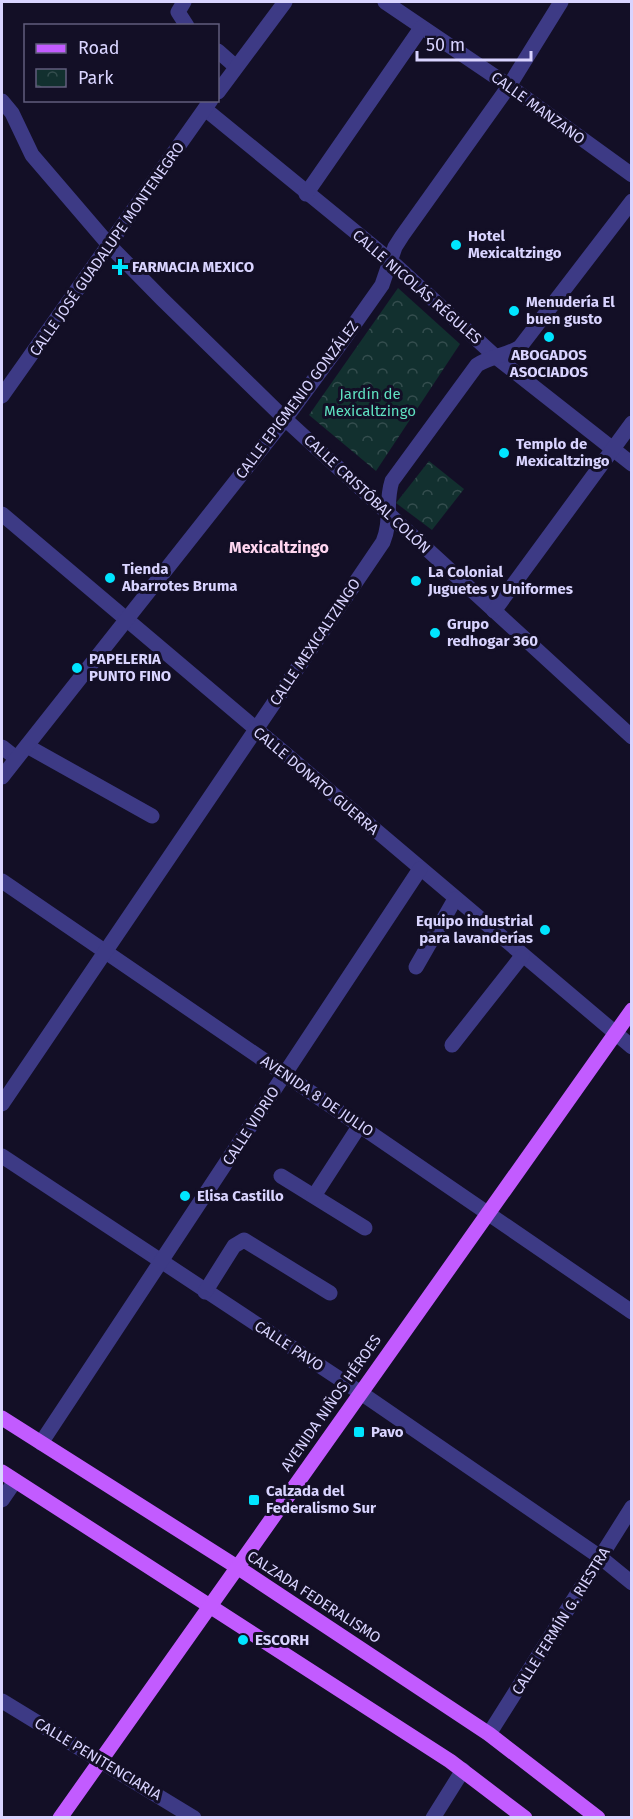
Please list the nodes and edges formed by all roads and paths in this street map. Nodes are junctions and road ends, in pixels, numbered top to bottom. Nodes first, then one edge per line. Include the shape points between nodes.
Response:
1 (184, 2) edge
2 (285, 2) edge
3 (385, 2) edge
4 (561, 2) edge
5 (185, 24) edge
6 (421, 28) junction
7 (219, 52) edge
8 (236, 66) junction
9 (509, 86) junction
10 (219, 91) edge
11 (2, 101) edge
12 (208, 105) edge
13 (632, 176) edge
14 (306, 194) junction
15 (632, 201) edge
16 (110, 246) junction
17 (391, 261) junction
18 (496, 357) junction
19 (2, 396) edge
20 (285, 419) junction
21 (632, 423) edge
22 (613, 449) junction
23 (632, 464) edge
24 (389, 513) junction
25 (2, 514) edge
26 (494, 612) junction
27 (126, 620) junction
28 (256, 730) junction
29 (632, 737) edge
30 (2, 747) edge
31 (22, 752) junction
32 (2, 777) edge
33 (152, 816) dead end
34 (420, 869) junction
35 (2, 881) edge
36 (455, 899) junction
37 (106, 951) junction
38 (522, 956) junction
39 (416, 967) dead end
40 (632, 1010) edge
41 (615, 1034) junction
42 (452, 1046) dead end
43 (632, 1047) edge
44 (285, 1075) junction
45 (2, 1104) edge
46 (360, 1125) junction
47 (2, 1156) edge
48 (281, 1176) dead end
49 (314, 1196) junction
50 (488, 1213) junction
51 (365, 1228) dead end
52 (161, 1263) junction
53 (205, 1292) junction
54 (330, 1293) dead end
55 (632, 1312) edge
56 (361, 1393) junction
57 (2, 1418) edge
58 (40, 1443) junction
59 (8, 1477) edge
60 (2, 1500) edge
61 (632, 1508) edge
62 (600, 1557) junction
63 (237, 1567) junction
64 (632, 1583) edge
65 (209, 1606) junction
66 (2, 1701) edge
67 (489, 1734) junction
68 (101, 1760) junction
69 (463, 1770) junction
70 (60, 1818) edge
71 (194, 1818) edge
72 (433, 1818) edge
73 (525, 1818) edge
74 (598, 1818) edge

1 - 5 street via 178,12
2 - 8 street
3 - 6 street, CALLE MANZANO
4 - 9 street, CALLE EPIGMENIO GONZÁLEZ
6 - 9 street, CALLE MANZANO
6 - 14 street
7 - 8 street
8 - 10 street
9 - 13 street, CALLE MANZANO
9 - 17 street, CALLE EPIGMENIO GONZÁLEZ via 402,236
11 - 16 street, CALLE CRISTÓBAL COLÓN via 32,155
12 - 14 street, CALLE NICOLÁS RÉGULES
12 - 16 street, CALLE JOSÉ GUADALUPE MONTENEGRO
14 - 17 street, CALLE NICOLÁS RÉGULES
15 - 18 street, CALLE MEXICALTZINGO via 534,332 510,354
16 - 19 street, CALLE JOSÉ GUADALUPE MONTENEGRO
16 - 20 street, CALLE CRISTÓBAL COLÓN
17 - 18 street, CALLE NICOLÁS RÉGULES
17 - 20 street, CALLE EPIGMENIO GONZÁLEZ via 382,285
18 - 22 street, CALLE NICOLÁS RÉGULES
18 - 24 street, CALLE MEXICALTZINGO via 477,364 392,482 387,496
20 - 24 street, CALLE CRISTÓBAL COLÓN
20 - 27 street, CALLE EPIGMENIO GONZÁLEZ
21 - 22 street
22 - 23 street, CALLE NICOLÁS RÉGULES
22 - 26 street
24 - 26 street, CALLE CRISTÓBAL COLÓN
24 - 28 street, CALLE MEXICALTZINGO via 389,528 383,542
25 - 27 street, CALLE DONATO GUERRA
26 - 29 street, CALLE CRISTÓBAL COLÓN
27 - 28 street, CALLE DONATO GUERRA
27 - 31 street, CALLE EPIGMENIO GONZÁLEZ
28 - 34 street, CALLE DONATO GUERRA
28 - 37 street, CALLE MEXICALTZINGO
30 - 31 street
31 - 32 street, CALLE EPIGMENIO GONZÁLEZ
31 - 33 street
34 - 36 street, CALLE DONATO GUERRA
34 - 44 street, CALLE VIDRIO
35 - 37 street, AVENIDA 8 DE JULIO
36 - 38 street, CALLE DONATO GUERRA
36 - 39 street
37 - 44 street, AVENIDA 8 DE JULIO
37 - 45 street, CALLE MEXICALTZINGO
38 - 41 street, CALLE DONATO GUERRA
38 - 42 street
40 - 41 main road, AVENIDA NIÑOS HÉROES
41 - 43 street, CALLE DONATO GUERRA
41 - 50 main road, AVENIDA NIÑOS HÉROES
44 - 46 street, AVENIDA 8 DE JULIO
44 - 52 street, CALLE VIDRIO
46 - 49 street
46 - 50 street, AVENIDA 8 DE JULIO
47 - 52 street, CALLE PAVO
48 - 49 street
49 - 51 street
50 - 55 street, AVENIDA 8 DE JULIO
50 - 56 main road, AVENIDA NIÑOS HÉROES
52 - 53 street, CALLE PAVO
52 - 58 street, CALLE VIDRIO
53 - 54 street via 234,1246 244,1240
53 - 56 street, CALLE PAVO
56 - 62 street, CALLE PAVO
56 - 63 main road, AVENIDA NIÑOS HÉROES
57 - 58 main road, CALZADA FEDERALISMO
58 - 63 main road, CALZADA FEDERALISMO
59 - 60 street
59 - 65 main road
61 - 62 street, CALLE FERMÍN G. RIESTRA
62 - 64 street, CALLE PAVO
62 - 67 street, CALLE FERMÍN G. RIESTRA
63 - 65 main road, AVENIDA NIÑOS HÉROES
63 - 67 main road, CALZADA FEDERALISMO
65 - 68 main road, AVENIDA NIÑOS HÉROES
65 - 69 main road
66 - 68 street, CALLE PENITENCIARIA
67 - 74 main road, CALZADA FEDERALISMO
68 - 70 main road, AVENIDA NIÑOS HÉROES
68 - 71 street, CALLE PENITENCIARIA
69 - 72 street
69 - 73 main road

